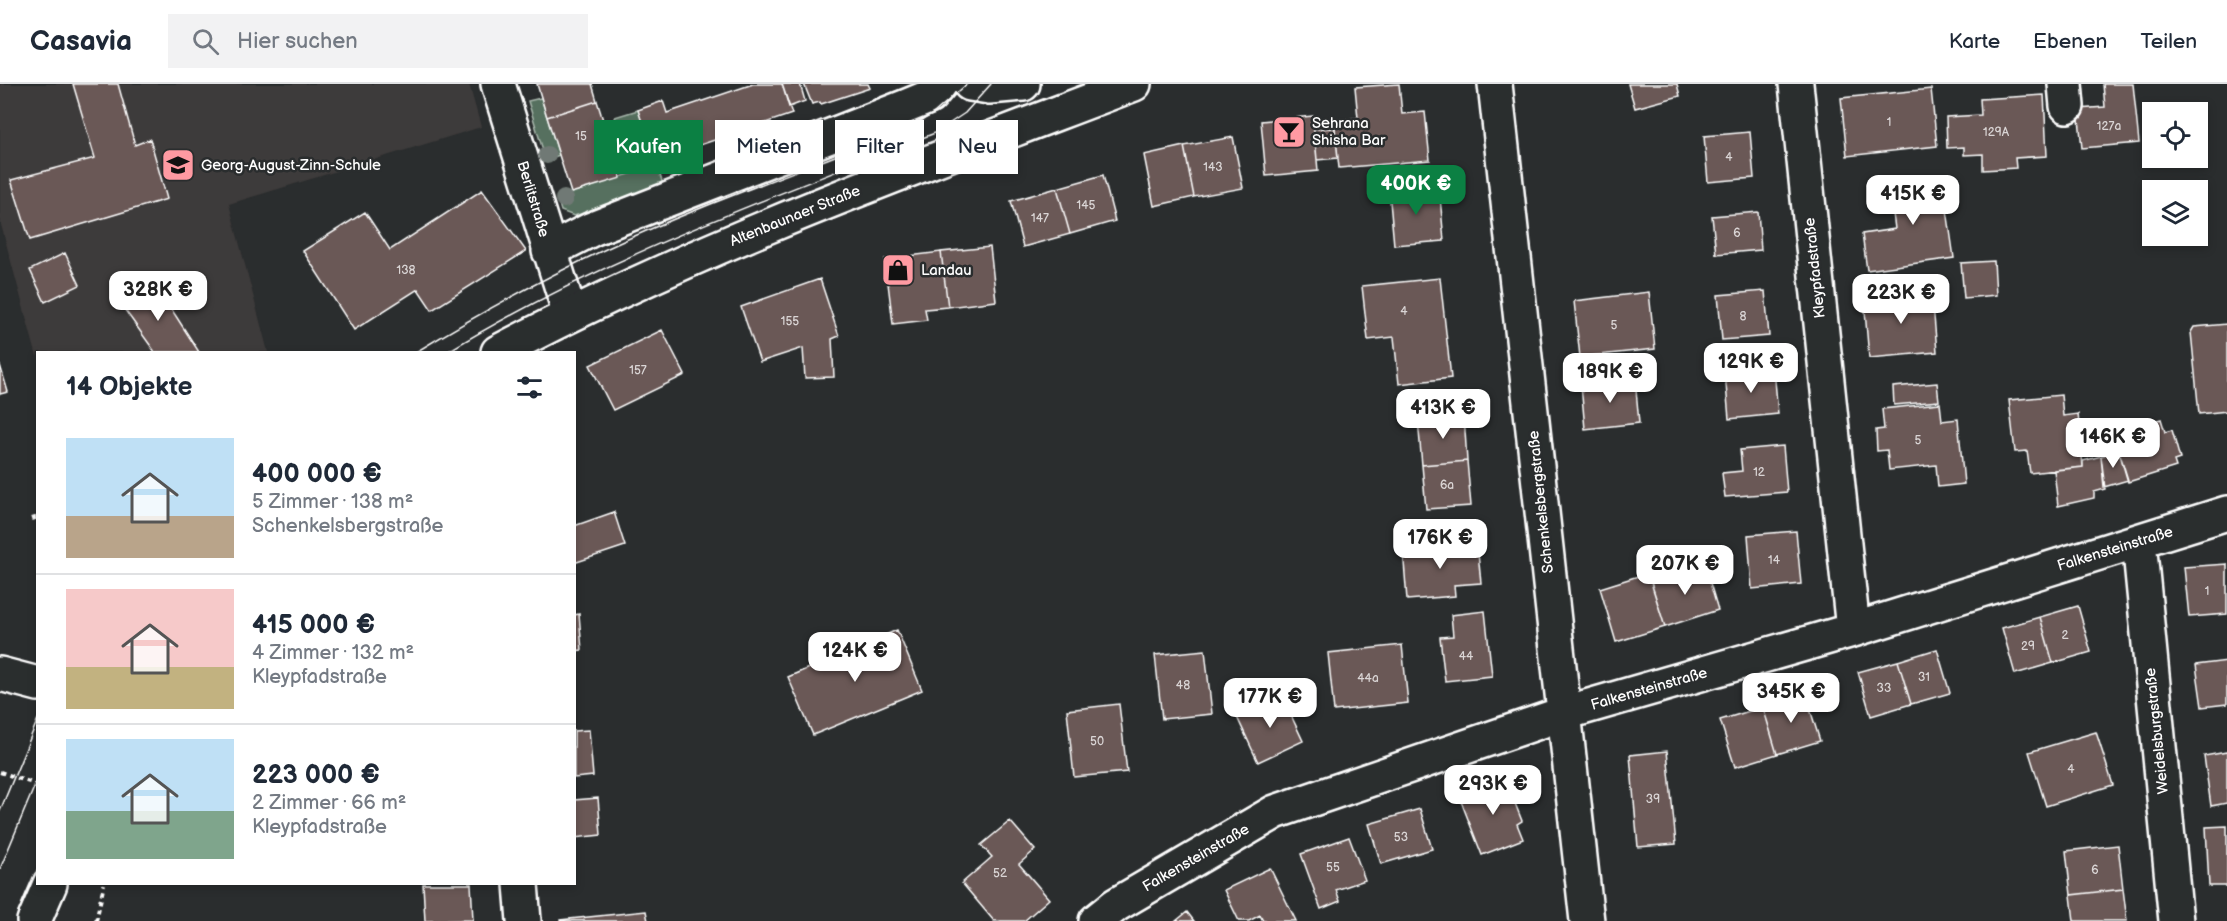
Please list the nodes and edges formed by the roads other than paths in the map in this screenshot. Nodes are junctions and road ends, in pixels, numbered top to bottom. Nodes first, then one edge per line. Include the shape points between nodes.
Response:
1 (498, 84) edge
2 (940, 84) edge
3 (970, 84) edge
4 (1134, 84) edge
5 (1495, 84) edge
6 (1796, 84) edge
7 (1020, 85) edge
8 (1034, 122) junction
9 (549, 251) junction
10 (570, 314) junction
11 (500, 351) edge
12 (2227, 513) edge
13 (2139, 541) junction
14 (1853, 630) junction
15 (0, 674) edge
16 (36, 683) edge
17 (1565, 713) junction
18 (50, 885) edge
19 (521, 885) edge
20 (34, 921) edge
21 (524, 921) edge
22 (1096, 921) edge
23 (1587, 921) edge
24 (2176, 921) edge

1 - 9 street, Berlitstraße
2 - 9 street via 929,97 592,230
3 - 7 street
4 - 8 street, Altenbaunaer Straße
5 - 17 street, Schenkelsbergstraße
6 - 14 street, Kleypfadstraße
7 - 8 street
8 - 10 street, Altenbaunaer Straße via 683,261
9 - 10 street, Berlitstraße
10 - 11 street, Altenbaunaer Straße
12 - 13 street, Falkensteinstraße
13 - 14 street, Falkensteinstraße
13 - 24 street, Weidelsburgstraße
14 - 17 street, Falkensteinstraße
15 - 16 street
17 - 22 street, Falkensteinstraße via 1275,812 1116,905
17 - 23 street, Schenkelsbergstraße
18 - 20 street
19 - 21 street

